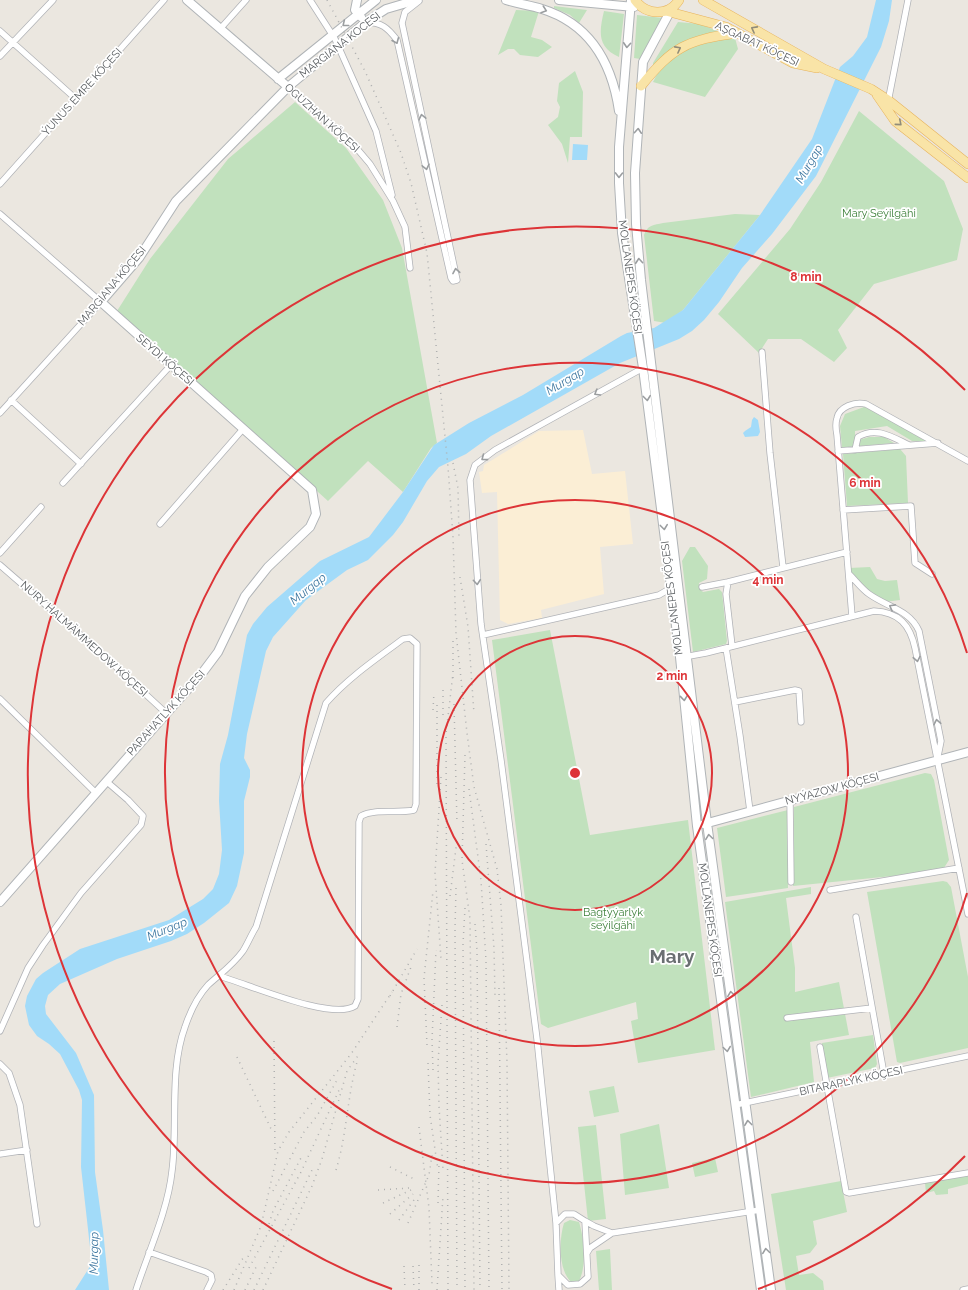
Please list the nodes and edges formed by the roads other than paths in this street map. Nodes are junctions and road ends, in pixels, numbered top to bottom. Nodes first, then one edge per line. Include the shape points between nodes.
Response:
1 (53, 0) edge
2 (164, 0) edge
3 (188, 0) edge
4 (246, 0) edge
5 (310, 0) edge
6 (357, 0) edge
7 (376, 0) edge
8 (417, 0) edge
9 (420, 0) edge
10 (506, 0) edge
11 (559, 0) edge
12 (679, 0) edge
13 (703, 0) edge
14 (713, 0) edge
15 (908, 0) edge
16 (634, 3) edge
17 (669, 10) junction
18 (721, 12) junction
19 (358, 14) junction
20 (366, 22) junction
21 (220, 29) junction
22 (0, 31) edge
23 (737, 33) junction
24 (332, 35) junction
25 (12, 42) junction
26 (338, 46) junction
27 (0, 56) edge
28 (824, 69) junction
29 (278, 79) junction
30 (641, 86) junction
31 (288, 87) junction
32 (76, 99) junction
33 (887, 104) junction
34 (621, 126) junction
35 (426, 138) junction
36 (419, 140) junction
37 (968, 164) edge
38 (968, 178) edge
39 (0, 184) edge
40 (393, 201) junction
41 (0, 214) edge
42 (410, 268) dead end
43 (641, 280) junction
44 (631, 282) junction
45 (101, 302) junction
46 (762, 352) dead end
47 (643, 364) junction
48 (171, 365) junction
49 (11, 400) junction
50 (0, 414) edge
51 (243, 429) junction
52 (938, 443) junction
53 (909, 446) junction
54 (855, 450) junction
55 (838, 451) junction
56 (968, 461) edge
57 (81, 464) junction
58 (63, 483) dead end
59 (41, 507) dead end
60 (843, 510) junction
61 (316, 514) joint
62 (160, 524) dead end
63 (847, 552) junction
64 (0, 553) edge
65 (0, 565) edge
66 (783, 567) junction
67 (849, 574) junction
68 (932, 574) dead end
69 (728, 582) junction
70 (702, 587) dead end
71 (671, 588) junction
72 (852, 616) junction
73 (483, 635) junction
74 (729, 647) junction
75 (683, 657) junction
76 (0, 699) edge
77 (735, 702) junction
78 (167, 714) junction
79 (801, 722) dead end
80 (968, 752) edge
81 (938, 760) junction
82 (106, 781) junction
83 (96, 793) junction
84 (790, 800) junction
85 (750, 811) junction
86 (707, 823) junction
87 (697, 826) junction
88 (959, 868) junction
89 (790, 882) dead end
90 (830, 890) dead end
91 (0, 902) edge
92 (968, 914) edge
93 (856, 917) dead end
94 (219, 976) junction
95 (872, 1008) junction
96 (786, 1018) dead end
97 (0, 1031) edge
98 (820, 1047) dead end
99 (968, 1056) edge
100 (0, 1064) edge
101 (884, 1074) junction
102 (826, 1085) junction
103 (746, 1103) junction
104 (735, 1105) junction
105 (27, 1150) junction
106 (0, 1154) edge
107 (968, 1173) edge
108 (760, 1210) junction
109 (750, 1211) junction
110 (585, 1220) junction
111 (556, 1223) junction
112 (38, 1224) dead end
113 (612, 1233) junction
114 (149, 1252) junction
115 (587, 1253) junction
116 (558, 1275) junction
117 (968, 1289) edge
118 (136, 1290) edge
119 (207, 1290) edge
120 (559, 1290) edge
121 (760, 1290) edge
122 (771, 1290) edge
123 (963, 1290) edge

1 - 25 street
2 - 32 street, ÝUNUS EMRE KÖÇESI
3 - 21 street, OGUZHAN KÖÇESI
4 - 21 street
5 - 24 street
6 - 19 street via 355,10
7 - 19 street, MARGIANA KOCESI
8 - 20 street, MARGIANA KOCESI via 386,9
35 -> 9 street via 402,23 405,12
10 -> 34 street via 542,8 581,30 599,50 610,72
11 - 16 street
12 - 17 main road
13 - 18 main road, AŞGABAT KÖÇESI
14 - 18 main road
15 - 33 street
16 - 17 main road, AŞGABAT KÖÇESI via 652,12
16 -> 34 street, MOLLANEPES KÖÇESI
17 - 23 main road, AŞGABAT KÖÇESI via 726,27
17 - 30 street, MOLLANEPES KÖÇESI via 643,62
28 -> 18 main road, AŞGABAT KÖÇESI
19 - 20 street
19 -> 24 street, MARGIANA KOCESI
20 - 26 street, MARGIANA KOCESI
20 -> 36 street via 379,23 397,40
21 - 29 street, OGUZHAN KÖÇESI
22 - 25 street
23 - 28 main road, AŞGABAT KÖÇESI via 793,63
30 -> 23 main road via 672,52 702,39
24 - 26 street
24 - 29 street, MARGIANA KOCESI
25 - 27 street
25 - 32 street
26 - 31 street, MARGIANA KOCESI
26 - 40 street via 376,131
28 - 33 main road, AŞGABAT KÖÇESI via 873,91
29 - 31 street, OGUZHAN KÖÇESI
43 -> 30 street, MOLLANEPES KÖÇESI via 635,173
31 - 40 street, OGUZHAN KÖÇESI via 353,144 370,164
31 - 45 street, MARGIANA KÖÇESI via 176,201 138,258
32 - 39 street, ÝUNUS EMRE KÖÇESI
33 - 37 main road, AŞGABAT KÖÇESI
33 -> 38 main road, AŞGABAT KÖÇESI via 895,121
34 -> 44 street, MOLLANEPES KÖÇESI via 619,182 622,233
35 - 36 street
36 -> 35 street via 451,278 453,281 457,280
40 - 42 street, OGUZHAN KÖÇESI via 405,227
41 - 45 street, SEÝDI KÖÇESI
43 - 44 street
43 - 75 street, MOLLANEPES KÖÇESI
44 - 47 street, MOLLANEPES KÖÇESI
45 - 48 street, SEÝDI KÖÇESI
45 - 49 street, MARGIANA KÖÇESI
46 - 66 street
47 -> 71 street, MOLLANEPES KÖÇESI
47 -> 73 street via 495,450 475,465 470,480
48 - 51 street, SEÝDI KÖÇESI
48 - 57 street
49 - 50 street, MARGIANA KÖÇESI
49 - 57 street
51 - 61 street, SEÝDI KÖÇESI via 312,490
51 - 62 street
52 - 53 street
52 - 55 street via 862,403 845,408 838,416
52 - 56 street
53 - 54 street
53 - 54 street via 882,432 865,433 858,437
54 - 55 street
55 - 60 street
57 - 58 street
59 - 64 street
60 - 63 street
60 - 68 street via 911,506 915,563
61 - 78 street, PARAHATLYK KÖÇESI via 310,527 268,567 245,596 218,652
63 - 66 street
63 - 67 street
65 - 78 street, NURY HALMÄMMEDOW KÖÇESI via 123,672
66 - 69 street
67 - 72 street
81 -> 67 street via 940,741 915,621 870,595
69 - 70 street
69 - 74 street via 726,594
71 - 73 street via 659,595
71 - 75 street, MOLLANEPES KÖÇESI
72 - 74 street
72 -> 81 street via 874,610 882,611 906,624 909,629
73 - 111 street via 537,1039
74 - 75 street
74 - 77 street
75 - 86 street, MOLLANEPES KÖÇESI
75 -> 87 street, MOLLANEPES KÖÇESI
76 - 83 street
77 - 79 street via 799,691
77 - 85 street
78 - 82 street, PARAHATLYK KÖÇESI
80 - 81 street, NYÝAZOW KÖÇESI
81 - 84 street, NYÝAZOW KÖÇESI
81 - 88 street
82 - 83 street, PARAHATLYK KÖÇESI
82 - 97 street via 143,816 141,825 81,893 43,945 28,968
83 - 91 street, PARAHATLYK KÖÇESI
84 - 85 street, NYÝAZOW KÖÇESI
84 - 89 street
85 - 86 street, NYÝAZOW KÖÇESI
86 - 87 street, NYÝAZOW KÖÇESI
103 -> 86 street, MOLLANEPES KÖÇESI
87 -> 104 street, MOLLANEPES KÖÇESI
88 - 90 street
88 - 92 street
93 - 95 street
94 - 94 street via 242,951 256,927 326,703 354,676 403,639 410,638 417,644 416,804 414,810 407,812 367,812 361,816 359,822 358,998 355,1006 348,1010 331,1010 306,1005
94 - 114 street via 196,1001 184,1028 177,1058 172,1171 168,1194
95 - 96 street
95 - 101 street
98 - 102 street
99 - 101 street, BITARAPLYK KÖÇESI
100 - 105 street via 9,1073 13,1083 20,1106
101 - 102 street, BITARAPLYK KÖÇESI
102 - 103 street, BITARAPLYK KÖÇESI
102 - 107 street via 845,1189 849,1193
103 - 104 street, BITARAPLYK KÖÇESI
108 -> 103 street, MOLLANEPES KÖÇESI
104 - 109 street, MOLLANEPES KÖÇESI
105 - 106 street
105 - 112 street
108 - 109 street
122 -> 108 street, MOLLANEPES KÖÇESI
109 - 113 street
109 - 121 street, MOLLANEPES KÖÇESI
110 - 111 street via 574,1214 565,1214
110 - 113 street
110 - 115 street
111 - 116 street
113 - 115 street via 590,1248
114 - 118 street
114 - 119 street via 211,1275 212,1280
115 - 116 street via 588,1277 580,1284 568,1284
116 - 120 street
117 - 123 street

